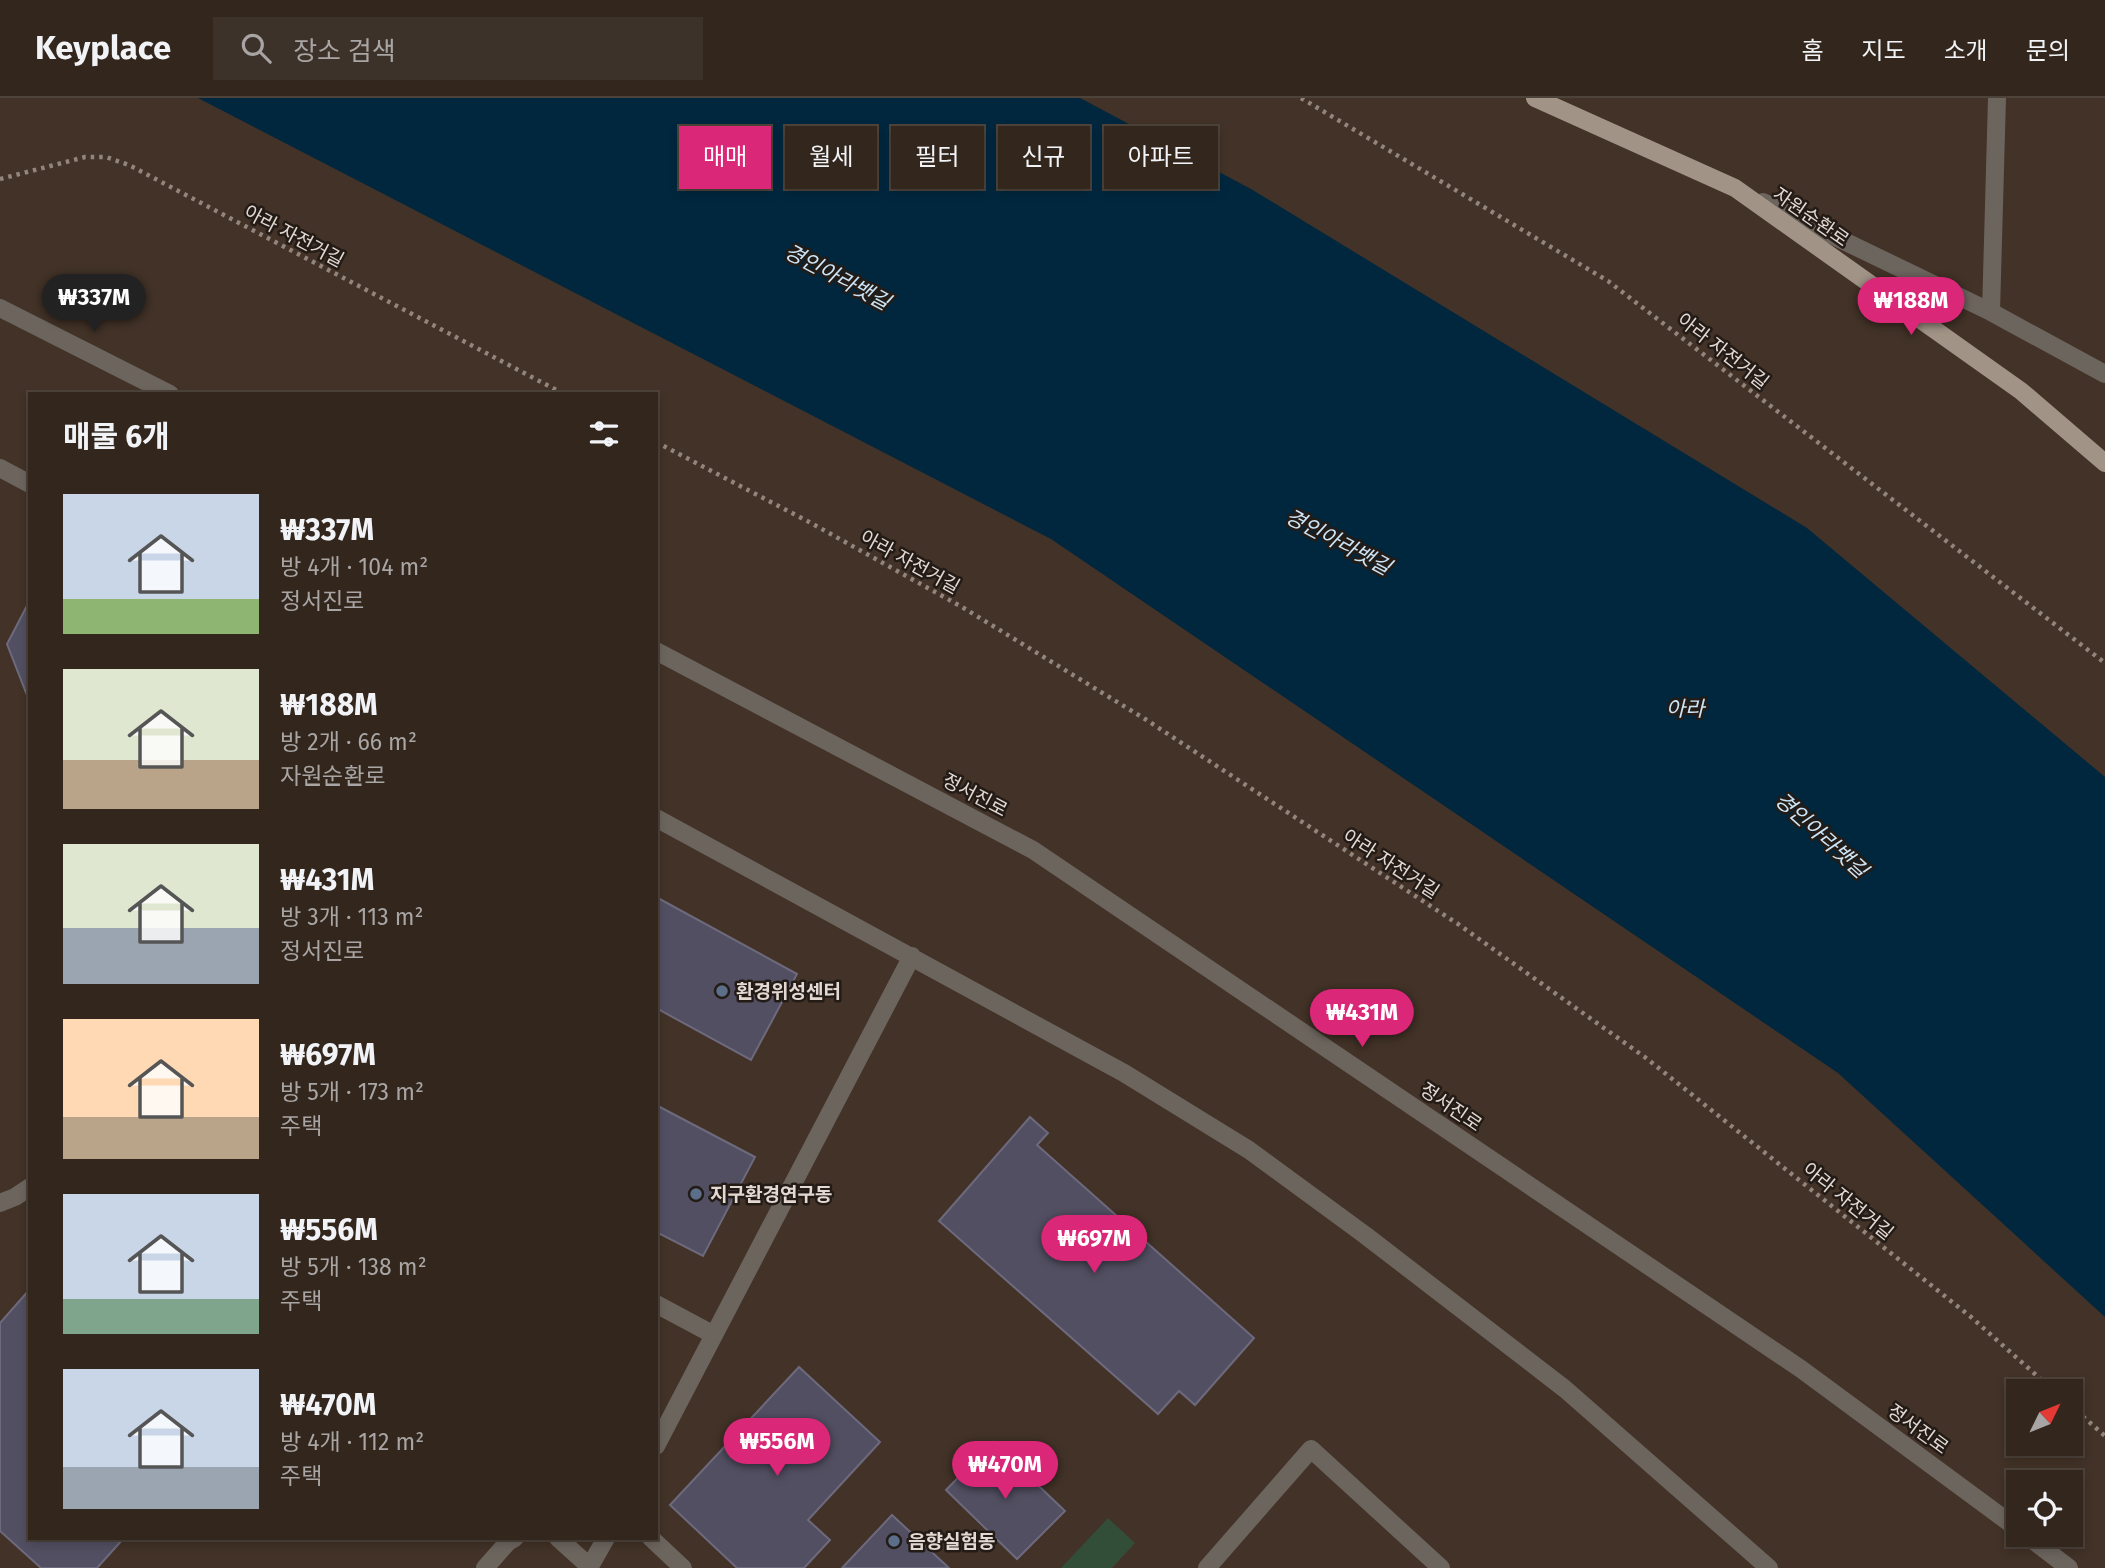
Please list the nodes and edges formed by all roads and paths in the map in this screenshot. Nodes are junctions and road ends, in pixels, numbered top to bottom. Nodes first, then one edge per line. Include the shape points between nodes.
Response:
1 (1301, 98) edge
2 (1535, 98) edge
3 (1997, 98) edge
4 (0, 179) edge
5 (1735, 188) junction
6 (0, 308) edge
7 (1991, 312) junction
8 (2105, 374) edge
9 (166, 392) edge
10 (560, 392) edge
11 (658, 443) edge
12 (2105, 463) edge
13 (0, 468) edge
14 (28, 483) edge
15 (658, 652) edge
16 (2105, 662) edge
17 (658, 819) edge
18 (912, 956) junction
19 (28, 1188) edge
20 (0, 1202) edge
21 (658, 1305) edge
22 (714, 1335) junction
23 (2041, 1379) edge
24 (2083, 1417) edge
25 (2105, 1436) edge
26 (658, 1442) edge
27 (2006, 1520) edge
28 (513, 1540) edge
29 (560, 1540) edge
30 (605, 1540) edge
31 (653, 1540) edge
32 (2042, 1547) edge
33 (589, 1567) edge
34 (485, 1568) edge
35 (683, 1568) edge
36 (1207, 1568) edge
37 (1441, 1568) edge
38 (1769, 1568) edge
39 (2069, 1568) edge

1 - 16 path, 아라 자전거길 via 1608,281
2 - 5 main road, 자원순환로
3 - 7 street
4 - 10 path, 아라 자전거길 via 85,157 106,157 129,165
5 - 7 street
5 - 12 main road, 자원순환로 via 2021,391
6 - 9 street
7 - 8 street
11 - 23 path, 아라 자전거길 via 962,607 1145,719 1458,924 1646,1058 1971,1317
13 - 14 street
15 - 27 street, 정서진로 via 1033,850 1801,1369
17 - 18 street
18 - 22 street
18 - 38 street via 1124,1073 1249,1150 1565,1389
19 - 20 street
21 - 22 street
22 - 26 street
24 - 25 path
28 - 34 street
29 - 33 street
30 - 33 street
31 - 35 street
32 - 39 street
36 - 37 street via 1311,1449

